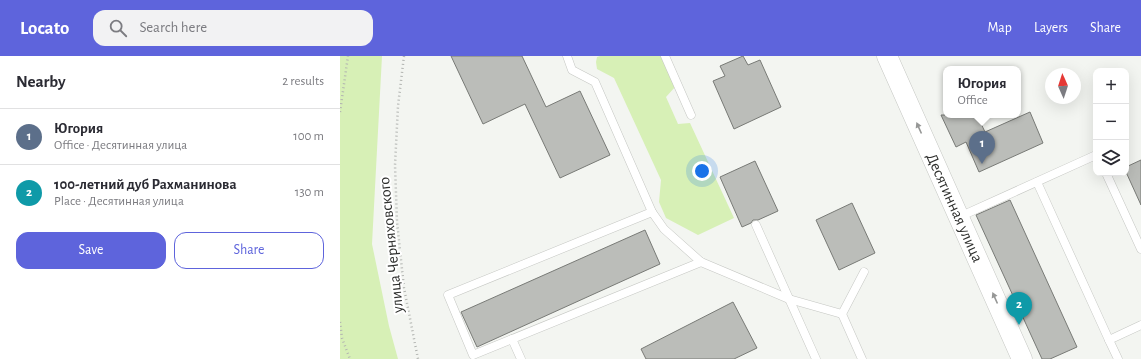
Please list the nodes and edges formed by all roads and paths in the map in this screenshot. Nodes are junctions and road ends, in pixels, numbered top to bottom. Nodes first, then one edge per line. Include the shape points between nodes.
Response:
1 (348, 56) edge
2 (404, 56) edge
3 (566, 56) edge
4 (665, 56) edge
5 (887, 56) edge
6 (340, 112) edge
7 (691, 115) dead end
8 (1093, 155) edge
9 (1107, 176) edge
10 (1037, 182) junction
11 (652, 212) junction
12 (959, 217) junction
13 (756, 225) dead end
14 (1141, 249) edge
15 (701, 262) junction
16 (864, 272) dead end
17 (789, 299) junction
18 (842, 314) junction
19 (340, 322) edge
20 (1141, 325) edge
21 (512, 340) junction
22 (1109, 340) junction
23 (350, 359) edge
24 (418, 359) edge
25 (521, 359) edge
26 (816, 359) edge
27 (862, 359) edge
28 (1022, 359) edge
29 (1118, 359) edge

1 - 6 path
2 - 24 path, улица Черняховского via 395,165 397,222 404,288
3 - 11 lane via 572,70 595,82
4 - 7 lane
12 -> 5 street, Десятинная улица
8 - 10 lane
9 - 14 lane
10 - 12 lane
10 - 22 lane
11 - 15 lane via 664,229
11 - 21 lane via 448,295 473,355
28 -> 12 street, Десятинная улица
13 - 17 lane
15 - 17 lane
15 - 21 lane
16 - 18 lane
17 - 18 lane
17 - 26 lane
18 - 27 lane
19 - 23 path via 342,338
20 - 22 lane
21 - 25 lane
22 - 29 lane

